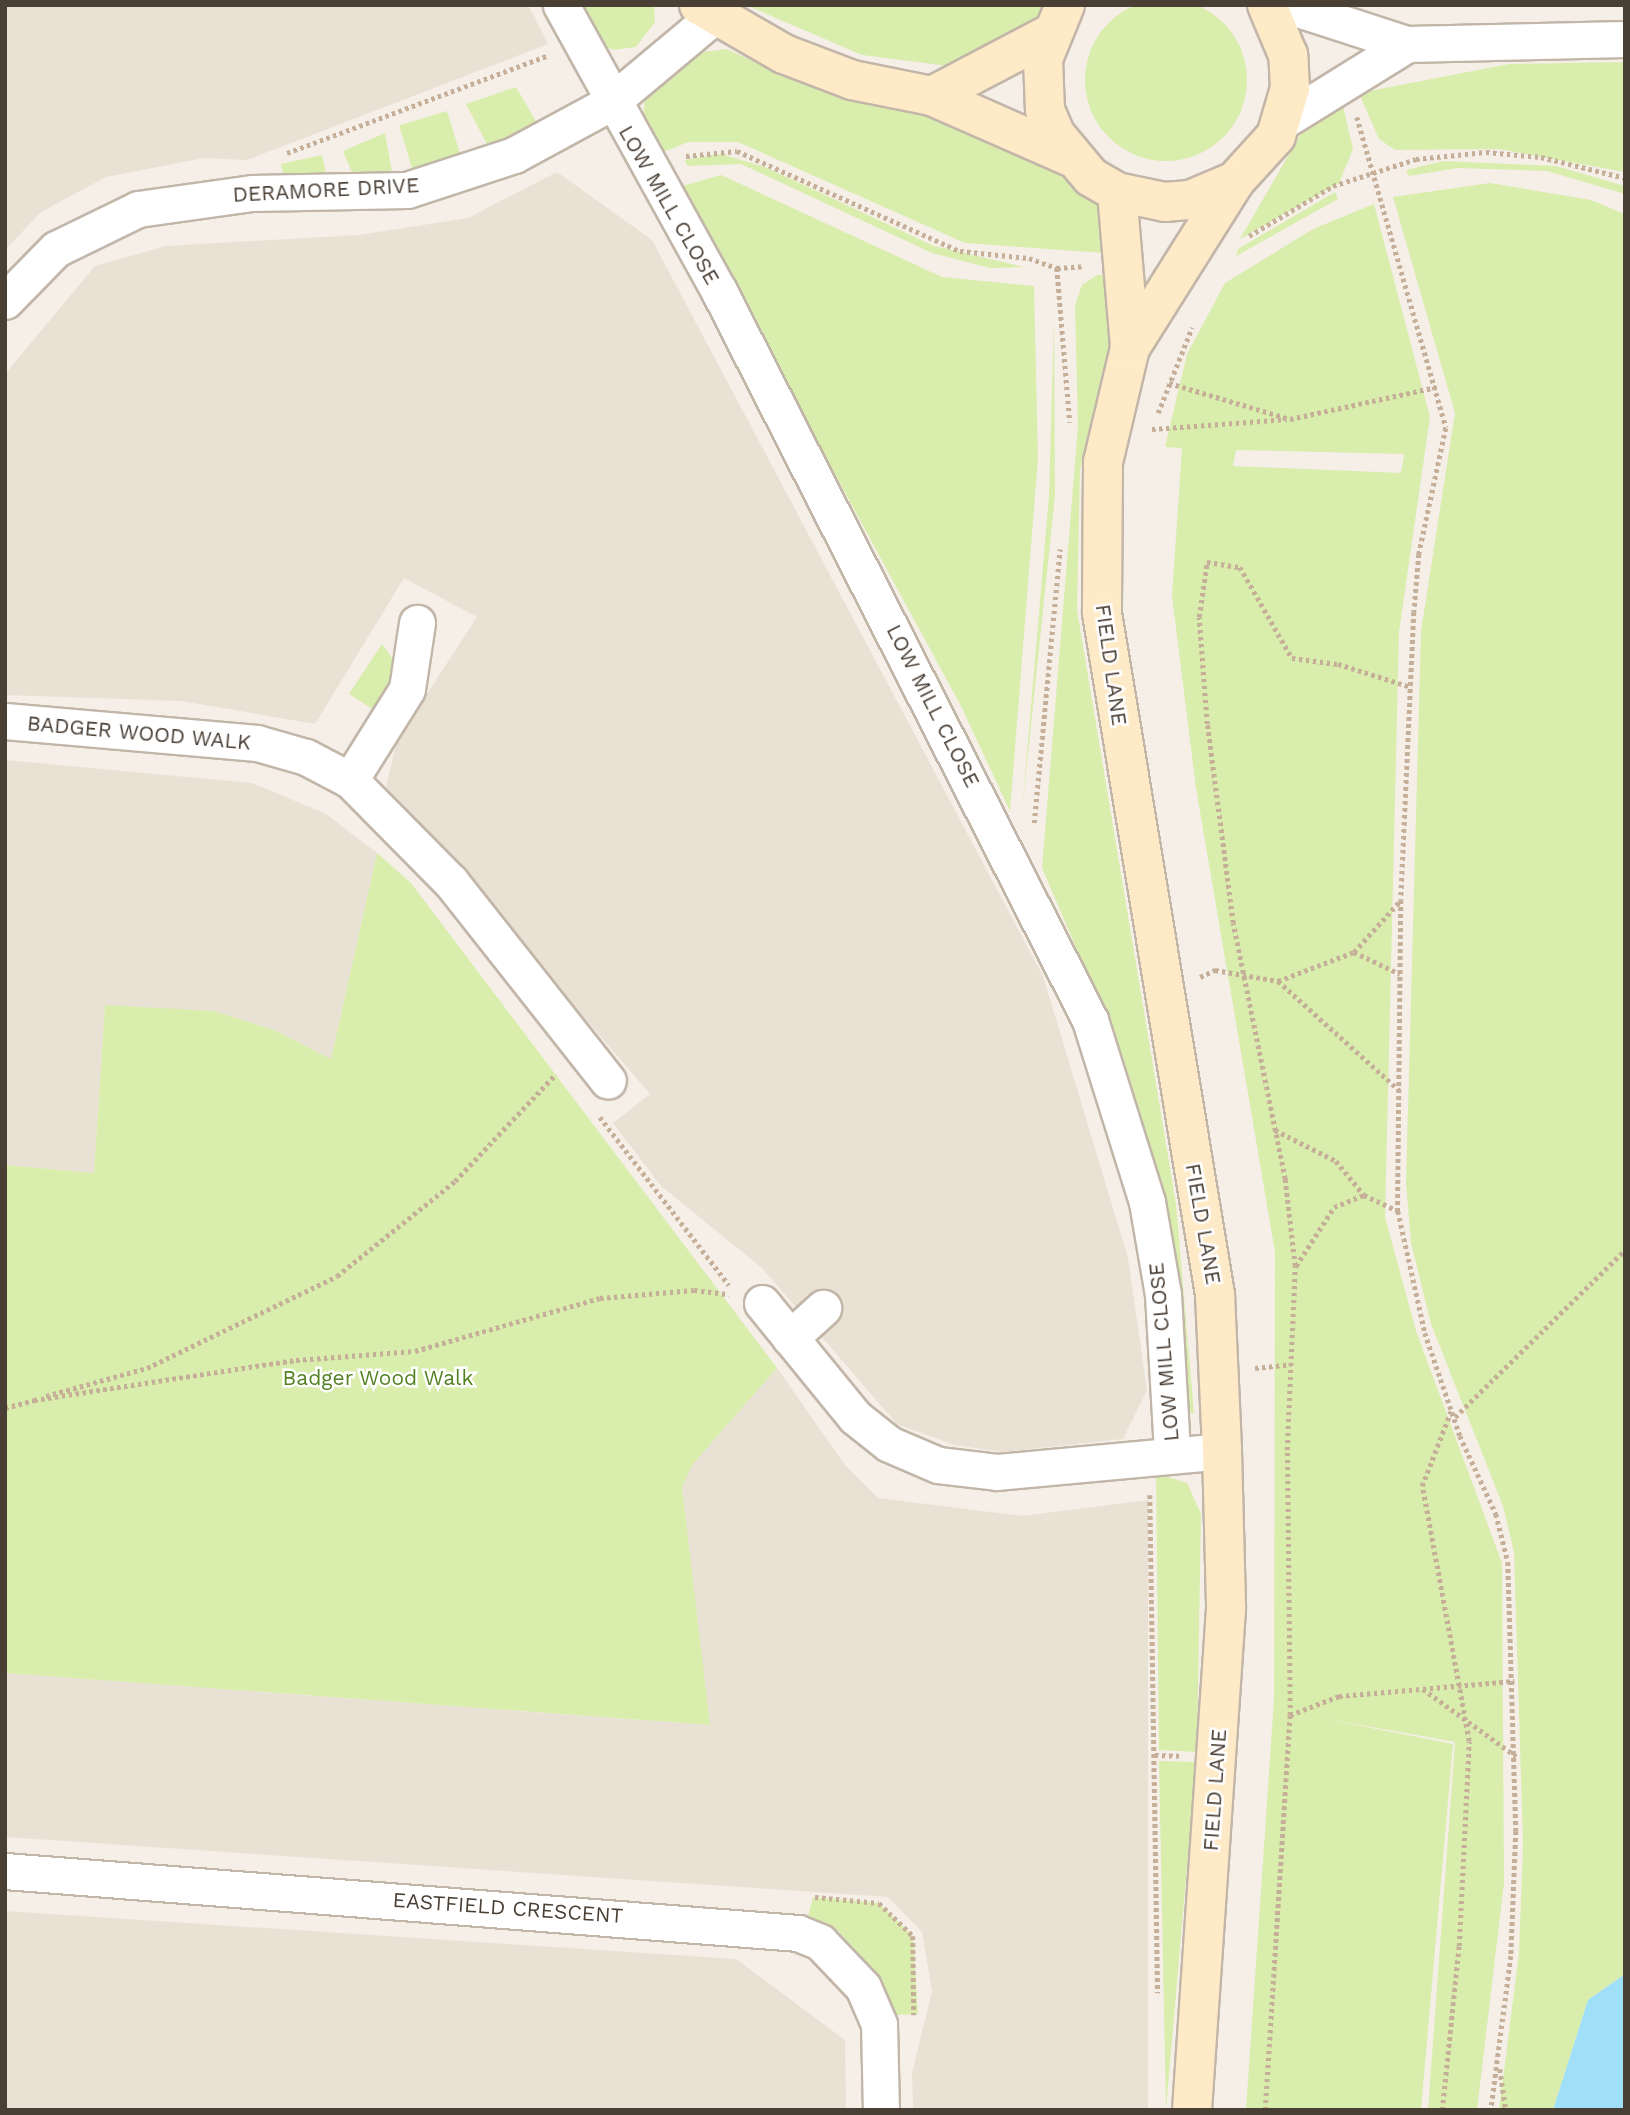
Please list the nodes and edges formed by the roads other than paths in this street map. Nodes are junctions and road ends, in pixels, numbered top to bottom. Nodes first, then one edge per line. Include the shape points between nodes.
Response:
1 (561, 5) edge
2 (1266, 5) edge
3 (1286, 5) edge
4 (706, 11) edge
5 (1058, 20) edge
6 (1625, 39) edge
7 (1407, 44) junction
8 (932, 96) junction
9 (610, 103) junction
10 (1283, 121) junction
11 (1069, 156) junction
12 (1235, 181) junction
13 (1117, 192) junction
14 (5, 301) edge
15 (1130, 348) junction
16 (417, 623) dead end
17 (5, 721) edge
18 (350, 780) junction
19 (608, 1081) dead end
20 (750, 1299) road end
21 (823, 1308) dead end
22 (790, 1338) junction
23 (1222, 1451) junction
24 (1159, 1455) junction
25 (5, 1871) edge
26 (881, 2110) edge
27 (1192, 2110) edge

1 - 9 street, LOW MILL CLOSE
2 - 10 street, FIELD LANE via 1288,55
3 - 7 street
4 - 8 street via 852,80
4 - 9 street, DERAMORE DRIVE
5 - 8 street
5 - 11 street via 1043,59 1045,110
6 - 7 street
7 - 10 street
8 - 11 street
9 - 14 street, DERAMORE DRIVE via 514,155 436,184 252,193 138,209 56,249
9 - 24 street, LOW MILL CLOSE via 719,290 1090,1020 1147,1202 1163,1295
10 - 12 street, FIELD LANE via 1268,149
11 - 13 street
12 - 13 street, FIELD LANE via 1189,200
12 - 15 street, FIELD LANE
13 - 15 street, FIELD LANE
15 - 23 street, FIELD LANE via 1103,462 1102,613 1215,1295
16 - 18 street via 407,689
17 - 18 street, BADGER WOOD WALK via 257,744 306,757
18 - 19 street, BADGER WOOD WALK via 451,882
20 - 22 street
21 - 22 street
22 - 24 street via 855,1417 890,1444 938,1465 997,1472
23 - 24 street
23 - 27 street, FIELD LANE via 1226,1609
25 - 26 street, EASTFIELD CRESCENT via 798,1933 845,1962 863,1987 879,2024

